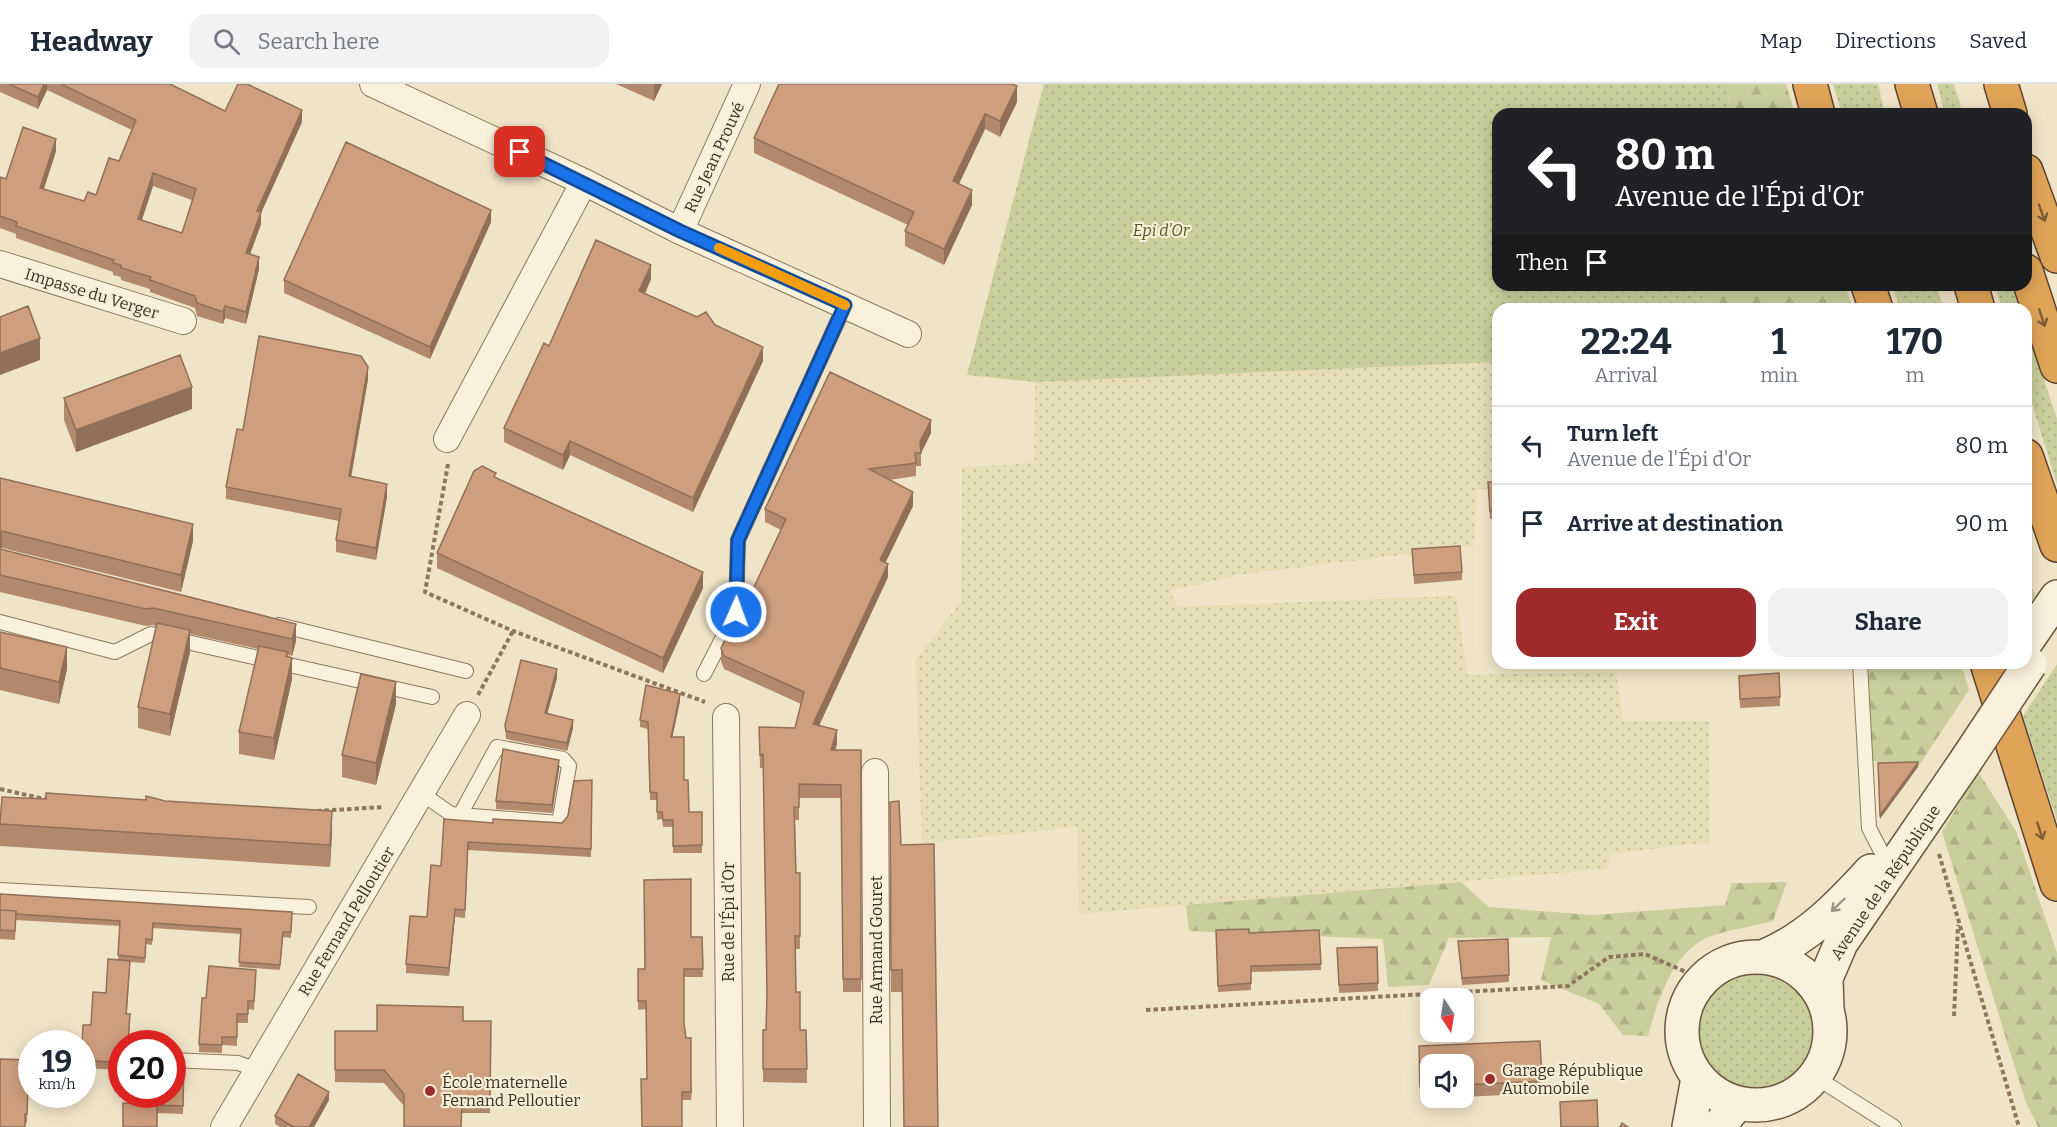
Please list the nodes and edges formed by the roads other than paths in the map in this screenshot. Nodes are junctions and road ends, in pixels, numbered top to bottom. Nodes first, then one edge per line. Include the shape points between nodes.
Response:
1 (373, 84) edge
2 (747, 84) edge
3 (1810, 84) edge
4 (1912, 84) edge
5 (1991, 84) edge
6 (2001, 84) edge
7 (1816, 108) edge
8 (1919, 108) edge
9 (1990, 108) edge
10 (2008, 108) edge
11 (584, 182) junction
12 (2032, 187) edge
13 (680, 231) junction
14 (2057, 256) edge
15 (0, 264) edge
16 (2032, 289) edge
17 (845, 305) junction
18 (183, 321) dead end
19 (908, 334) dead end
20 (2057, 366) edge
21 (448, 449) road end
22 (2032, 474) edge
23 (2053, 535) edge
24 (2057, 597) edge
25 (0, 622) edge
26 (268, 622) edge
27 (2057, 624) edge
28 (2032, 640) edge
29 (2032, 648) edge
30 (1860, 669) edge
31 (1989, 669) edge
32 (2015, 669) edge
33 (466, 671) dead end
34 (704, 674) dead end
35 (432, 697) dead end
36 (472, 707) road end
37 (727, 719) road end
38 (1957, 760) junction
39 (875, 772) dead end
40 (421, 793) junction
41 (460, 815) junction
42 (1888, 861) junction
43 (2057, 884) edge
44 (0, 890) edge
45 (309, 907) dead end
46 (1763, 957) junction
47 (1827, 1010) junction
48 (186, 1061) edge
49 (257, 1070) junction
50 (1815, 1076) junction
51 (1698, 1078) junction
52 (1728, 1115) edge
53 (224, 1127) edge
54 (730, 1127) edge
55 (877, 1127) edge
56 (1689, 1127) edge
57 (1894, 1127) edge

1 - 11 street
2 - 13 street, Rue Jean Prouvé
3 - 7 highway
4 - 8 highway
5 - 9 highway
6 - 10 highway
11 - 13 street
11 - 21 street
12 -> 14 highway
13 - 17 street
15 - 18 street, Impasse du Verger
16 -> 20 highway
17 - 19 street
17 - 34 lane via 738,540 736,612
22 - 23 highway
24 - 28 main road
25 - 35 lane via 115,652 151,634
26 - 33 lane
27 - 29 main road
30 - 42 lane via 1869,828
31 -> 43 highway
32 - 38 main road, bridge
36 - 40 street, Rue Fernand Pelloutier
37 - 54 street, Rue de l'Épi d'Or
38 - 42 main road, Avenue de la République
38 - 42 main road, Avenue de la République via 1928,817
39 - 55 street, Rue Armand Gouret
40 - 41 lane via 451,814
40 - 49 street, Rue Fernand Pelloutier
41 - 41 lane via 559,823 568,766 563,759 497,747
42 -> 46 main road, Avenue de la République via 1795,942
42 - 47 main road, Avenue de la République via 1832,959 1826,978
44 - 45 lane
46 - 47 main road via 1785,962 1804,973
46 - 51 main road via 1741,958 1720,966 1702,979 1690,997 1683,1017 1682,1039 1687,1060
47 - 50 main road via 1831,1033 1826,1056
48 - 49 lane via 238,1063
49 - 53 street, Rue Fernand Pelloutier
50 - 52 main road via 1780,1101
50 - 57 lane
51 - 52 main road via 1716,1094
51 - 56 main road

